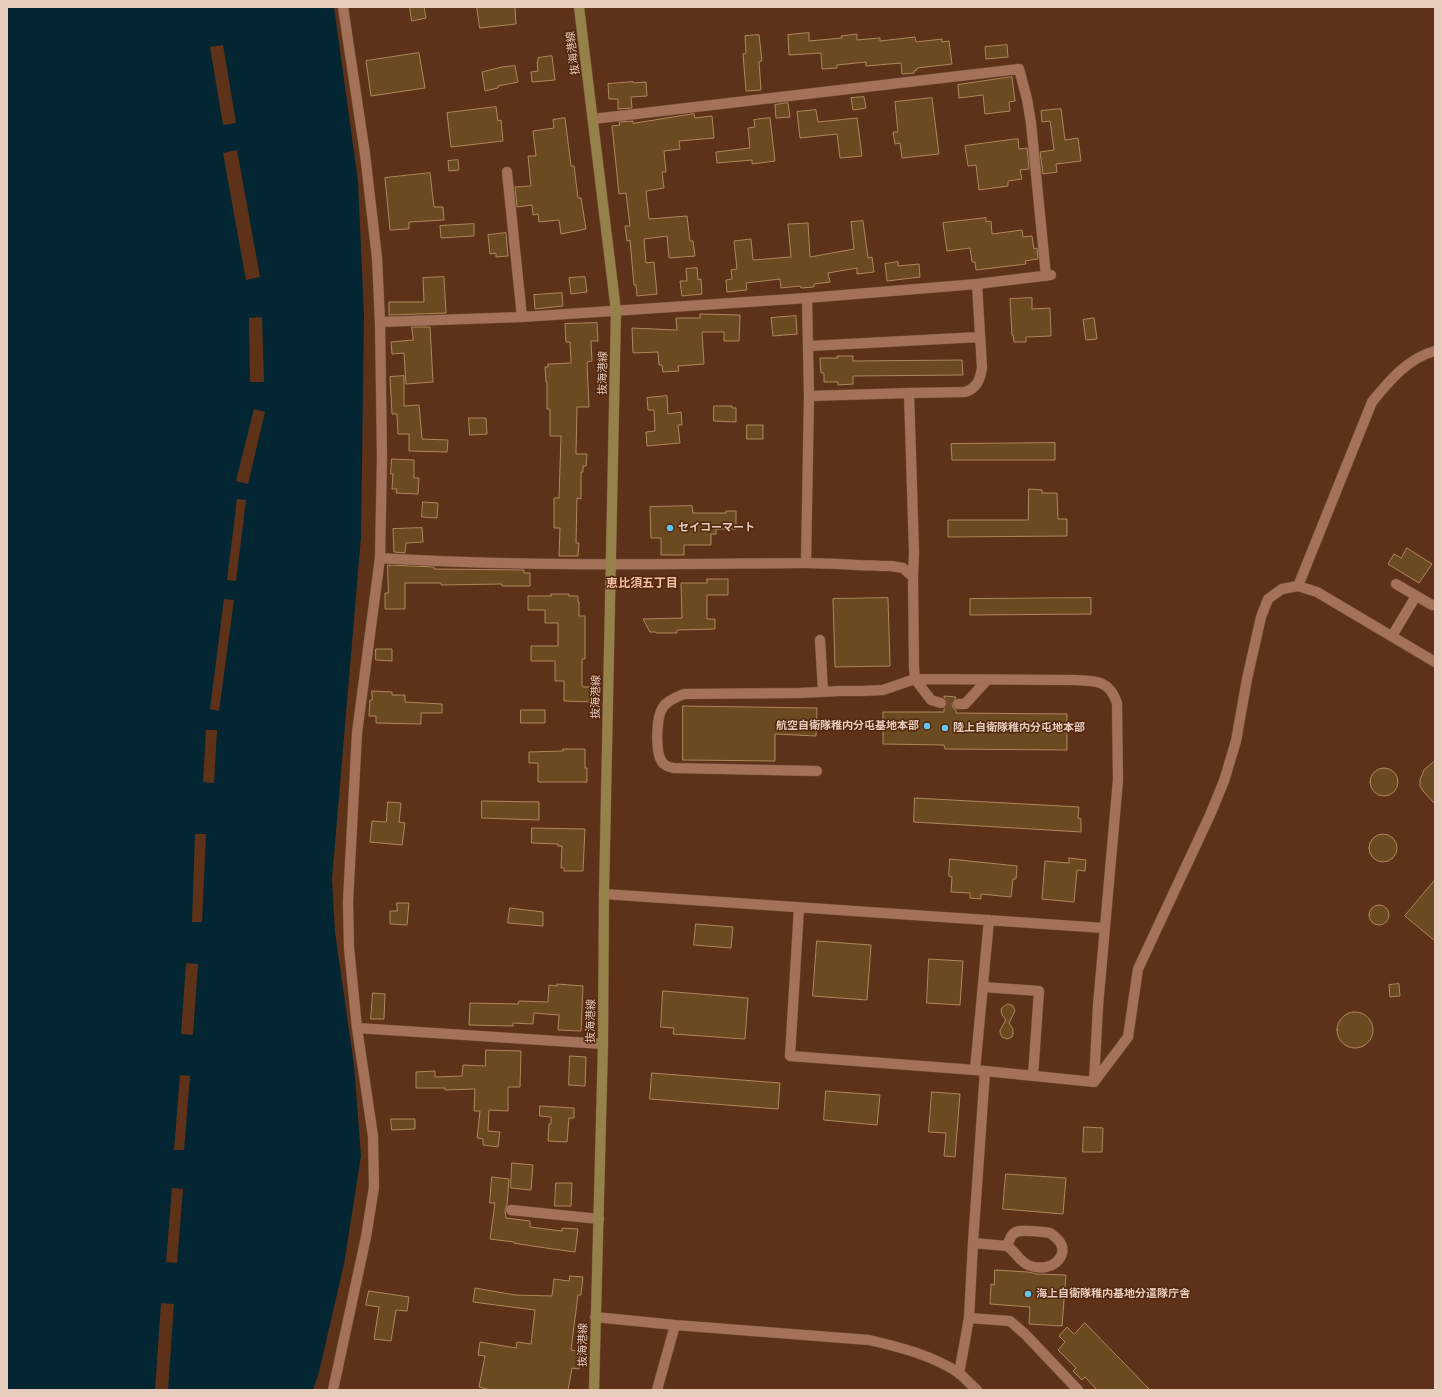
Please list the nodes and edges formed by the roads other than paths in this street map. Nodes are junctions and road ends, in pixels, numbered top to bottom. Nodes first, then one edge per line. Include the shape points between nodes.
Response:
1 (343, 7) edge
2 (579, 7) edge
3 (593, 119) junction
4 (507, 172) dead end
5 (977, 284) junction
6 (807, 298) junction
7 (616, 311) junction
8 (522, 317) junction
9 (380, 322) junction
10 (980, 337) junction
11 (809, 346) junction
12 (1435, 351) edge
13 (909, 393) junction
14 (809, 396) junction
15 (380, 558) junction
16 (806, 563) junction
17 (611, 564) junction
18 (913, 577) junction
19 (1396, 584) dead end
20 (1298, 586) junction
21 (1416, 596) junction
22 (1435, 605) edge
23 (1392, 636) junction
24 (820, 640) dead end
25 (1435, 662) edge
26 (915, 679) junction
27 (987, 680) junction
28 (823, 691) junction
29 (941, 704) tunnel mouth
30 (958, 704) tunnel mouth
31 (817, 771) dead end
32 (604, 894) junction
33 (799, 908) junction
34 (988, 920) junction
35 (1104, 928) junction
36 (983, 987) junction
37 (357, 1028) junction
38 (603, 1044) junction
39 (980, 1070) junction
40 (1033, 1076) junction
41 (1094, 1082) junction
42 (511, 1210) dead end
43 (599, 1219) junction
44 (973, 1243) junction
45 (1007, 1246) junction
46 (595, 1317) junction
47 (969, 1318) junction
48 (675, 1325) junction
49 (959, 1374) junction
50 (973, 1389) edge
51 (333, 1390) edge
52 (594, 1390) edge
53 (657, 1390) edge
54 (1078, 1390) edge

1 - 9 street via 366,162 377,258
2 - 3 main road, 抜海港線
3 - 5 street via 1019,69 1031,123 1049,276
3 - 7 main road, 抜海港線
4 - 8 street
5 - 6 street
5 - 10 street
6 - 7 street
6 - 11 street
7 - 8 street
7 - 17 main road, 抜海港線
8 - 9 street
9 - 15 street
10 - 11 street
10 - 13 street via 982,368 980,379 972,390
11 - 14 street
12 - 20 street via 1409,364 1391,379 1372,402
13 - 14 street
13 - 18 street
14 - 16 street
15 - 17 street via 447,562
15 - 37 street via 357,733 348,902 349,948
16 - 17 street
16 - 18 street via 891,566 903,568
17 - 32 main road, 抜海港線
18 - 26 street
19 - 21 street
20 - 23 street via 1317,592
20 - 41 street via 1282,589 1268,599 1261,617 1236,741 1224,782 1138,969 1128,1037
21 - 22 street
21 - 23 street
23 - 25 street
24 - 28 street
26 - 27 street
26 - 28 street via 883,690
26 - 29 street via 932,700
27 - 30 street via 965,704
27 - 35 street via 1096,681 1106,685 1114,693 1117,703 1118,780
28 - 31 street via 684,694 663,707 658,717 658,753 663,763 673,768
32 - 33 street
32 - 38 main road, 抜海港線
33 - 34 street
33 - 39 street via 790,1056
34 - 35 street
34 - 36 street
35 - 41 street
36 - 39 street
36 - 40 street via 1039,991
37 - 38 street
37 - 51 street via 373,1136 374,1187
38 - 43 main road, 抜海港線
39 - 40 street
39 - 44 street
40 - 41 street
42 - 43 street
43 - 46 main road, 抜海港線
44 - 45 street
44 - 47 street
45 - 45 street via 1029,1265 1050,1266 1055,1264 1063,1248 1050,1233 1022,1231 1012,1235
46 - 48 street
46 - 52 main road, 抜海港線
47 - 49 street
47 - 54 street via 1010,1321
48 - 49 street via 868,1340 897,1346 938,1362
48 - 53 street
49 - 50 street

